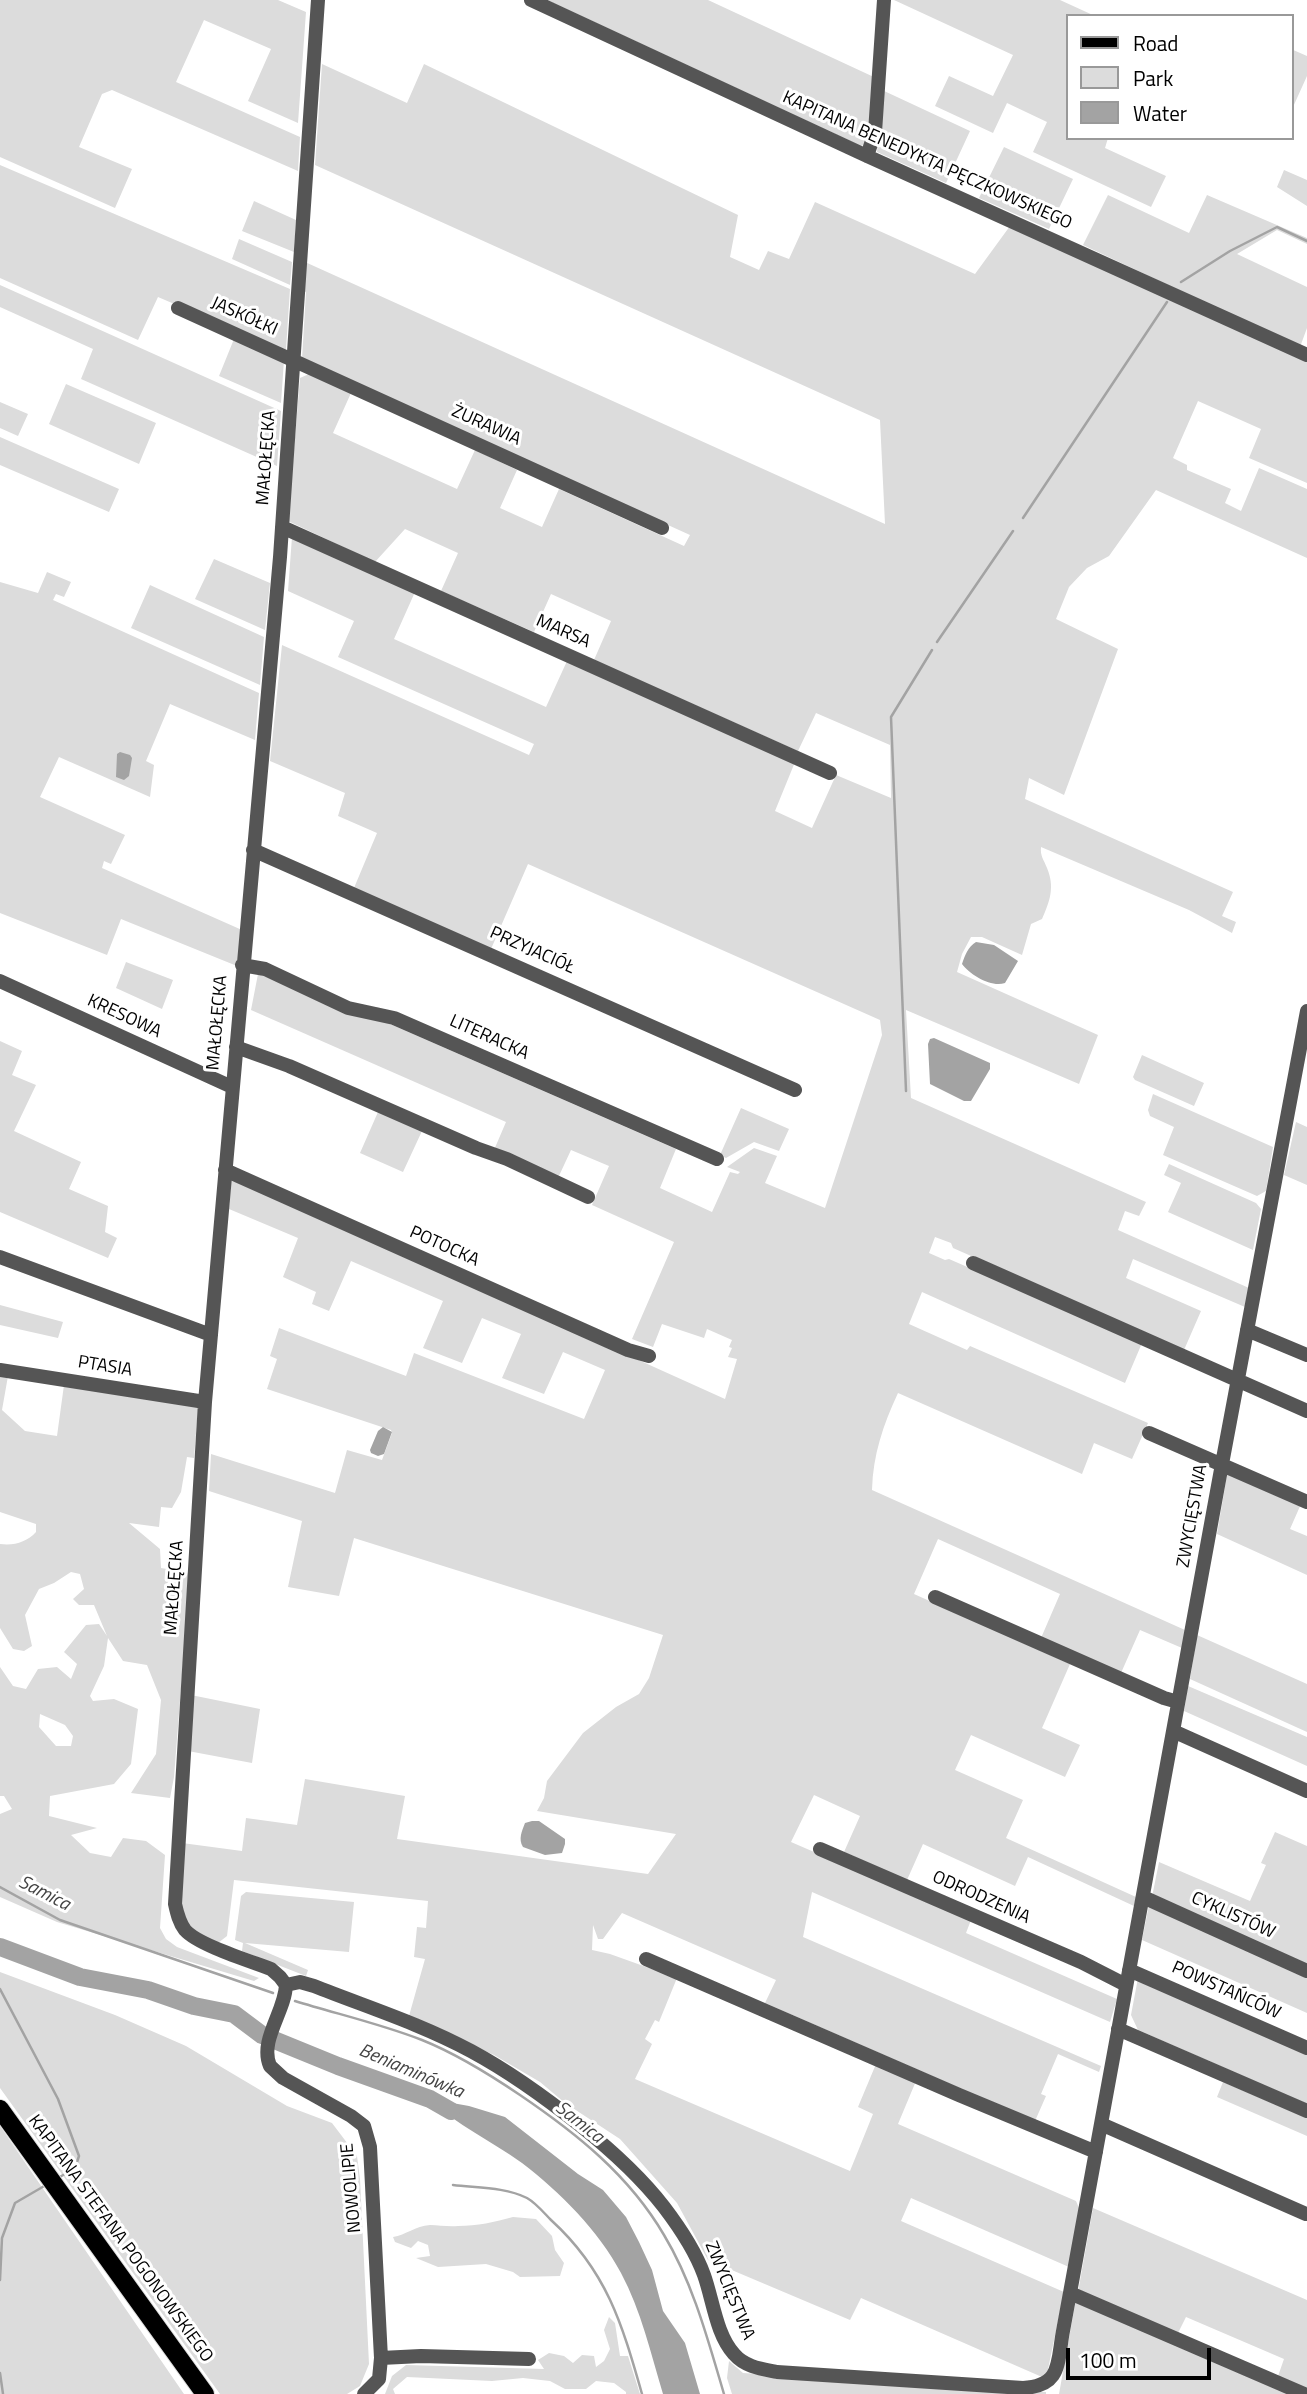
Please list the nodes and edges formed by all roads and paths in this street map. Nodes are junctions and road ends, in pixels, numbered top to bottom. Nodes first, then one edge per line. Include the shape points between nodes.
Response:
1 (318, 0) edge
2 (531, 0) edge
3 (884, 0) edge
4 (867, 156) junction
5 (178, 308) dead end
6 (1307, 355) edge
7 (294, 360) junction
8 (282, 527) junction
9 (662, 528) dead end
10 (830, 773) dead end
11 (253, 850) junction
12 (242, 965) junction
13 (0, 981) edge
14 (1307, 1011) edge
15 (236, 1047) junction
16 (1303, 1057) edge
17 (232, 1087) junction
18 (795, 1090) dead end
19 (717, 1159) dead end
20 (225, 1170) junction
21 (588, 1197) dead end
22 (0, 1257) edge
23 (973, 1262) dead end
24 (1247, 1330) junction
25 (211, 1335) junction
26 (1307, 1355) edge
27 (649, 1356) dead end
28 (0, 1370) edge
29 (1238, 1381) junction
30 (205, 1402) junction
31 (1307, 1411) edge
32 (1149, 1433) dead end
33 (1222, 1464) junction
34 (1307, 1502) edge
35 (935, 1597) dead end
36 (1178, 1702) junction
37 (1173, 1731) junction
38 (1307, 1791) edge
39 (820, 1849) dead end
40 (1143, 1897) junction
41 (646, 1959) dead end
42 (1307, 1971) edge
43 (1127, 1977) junction
44 (286, 1985) junction
45 (1118, 2029) junction
46 (1307, 2048) edge
47 (0, 2109) edge
48 (1307, 2111) edge
49 (1101, 2124) junction
50 (1096, 2152) junction
51 (1307, 2214) edge
52 (1070, 2293) junction
53 (381, 2358) junction
54 (530, 2359) dead end
55 (1051, 2387) edge
56 (205, 2394) edge
57 (364, 2394) edge
58 (1304, 2394) edge

1 - 7 street, MAŁOŁĘCKA
2 - 4 street, KAPITANA BENEDYKTA PĘCZKOWSKIEGO
3 - 4 street via 875,132
4 - 6 street, KAPITANA BENEDYKTA PĘCZKOWSKIEGO
5 - 7 street, JASKÓŁKI
7 - 8 street, MAŁOŁĘCKA
7 - 9 street, ŻURAWIA
8 - 10 street, MARSA
8 - 11 street, MAŁOŁĘCKA
11 - 12 street, MAŁOŁĘCKA
11 - 18 street, PRZYJACIÓŁ
12 - 15 street, MAŁOŁĘCKA
12 - 19 street, LITERACKA via 265,969 348,1008 394,1017
13 - 17 street, KRESOWA
14 - 16 street, ZWYCIĘSTWA
15 - 17 street, MAŁOŁĘCKA
15 - 21 street
16 - 24 street, ZWYCIĘSTWA
17 - 20 street, MAŁOŁĘCKA
20 - 25 street, MAŁOŁĘCKA
20 - 27 street, POTOCKA
22 - 25 street
23 - 29 street
24 - 26 street
24 - 29 street, ZWYCIĘSTWA
25 - 30 street, MAŁOŁĘCKA
28 - 30 street, PTASIA
29 - 31 street
29 - 33 street, ZWYCIĘSTWA
30 - 44 street, MAŁOŁĘCKA via 175,1904 185,1930 271,1969
32 - 33 street
33 - 34 street
33 - 36 street, ZWYCIĘSTWA
35 - 36 street
36 - 37 street, ZWYCIĘSTWA
37 - 38 street
37 - 40 street, ZWYCIĘSTWA
39 - 43 street, ODRODZENIA via 1081,1962
40 - 42 street, CYKLISTÓW
40 - 43 street, ZWYCIĘSTWA
41 - 50 street
43 - 45 street, ZWYCIĘSTWA
43 - 46 street, POWSTAŃCÓW
44 - 53 street, NOWOLIPIE via 269,2041 268,2062 274,2071 364,2126 370,2147
44 - 55 street, ZWYCIĘSTWA via 314,1986 470,2050 528,2086 598,2140 638,2176 680,2229 704,2275 722,2334 734,2355 747,2364 777,2372
45 - 48 street
45 - 49 street, ZWYCIĘSTWA
47 - 56 main road, KAPITANA STEFANA POGONOWSKIEGO
49 - 50 street, ZWYCIĘSTWA
49 - 51 street
50 - 52 street, ZWYCIĘSTWA
52 - 55 street, ZWYCIĘSTWA
52 - 58 street
53 - 54 street
53 - 57 street, NOWOLIPIE via 379,2379

